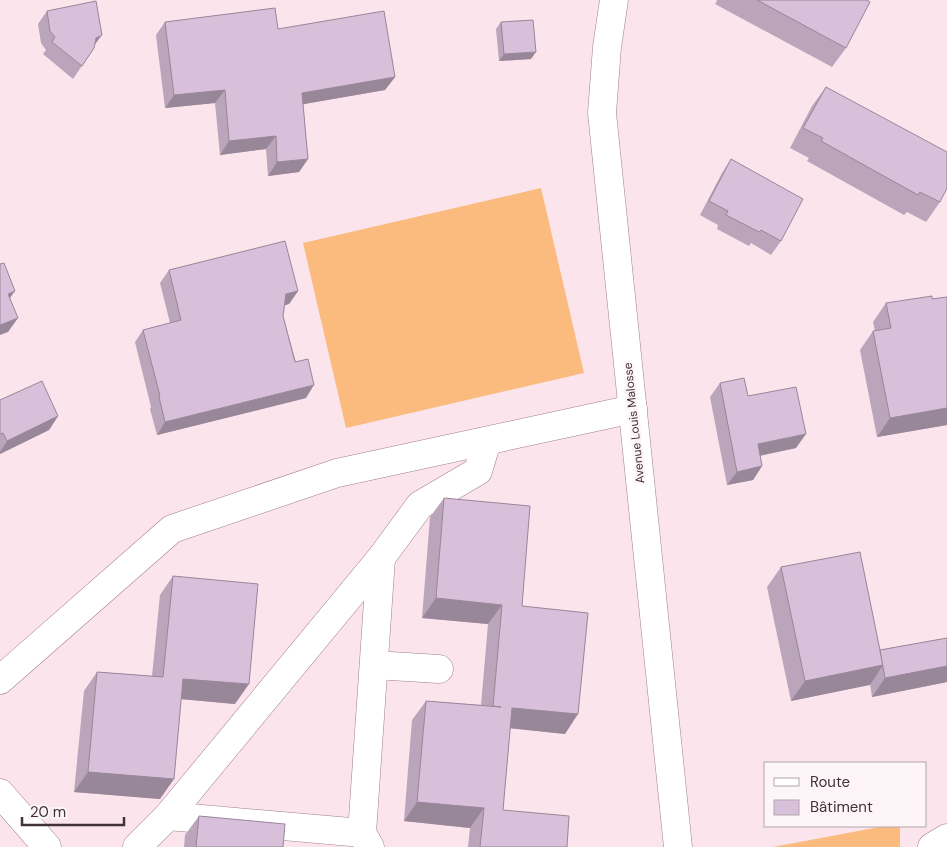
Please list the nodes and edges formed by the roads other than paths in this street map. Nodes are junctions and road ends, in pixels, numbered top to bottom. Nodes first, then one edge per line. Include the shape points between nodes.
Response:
1 (614, 0) edge
2 (633, 409) junction
3 (487, 441) junction
4 (381, 558) junction
5 (374, 665) junction
6 (439, 669) dead end
7 (0, 680) edge
8 (0, 793) edge
9 (168, 816) junction
10 (947, 838) edge
11 (366, 840) edge
12 (47, 847) edge
13 (138, 847) edge
14 (678, 847) edge
15 (932, 847) edge

1 - 2 street, Avenue Louis Malosse via 602,113
2 - 3 street
2 - 14 street, Avenue Louis Malosse
3 - 4 street via 478,470 420,505
3 - 7 street via 337,473 172,529
4 - 5 street
4 - 9 street
5 - 6 street
5 - 11 street
8 - 12 street
9 - 11 street
9 - 13 street
10 - 15 street

